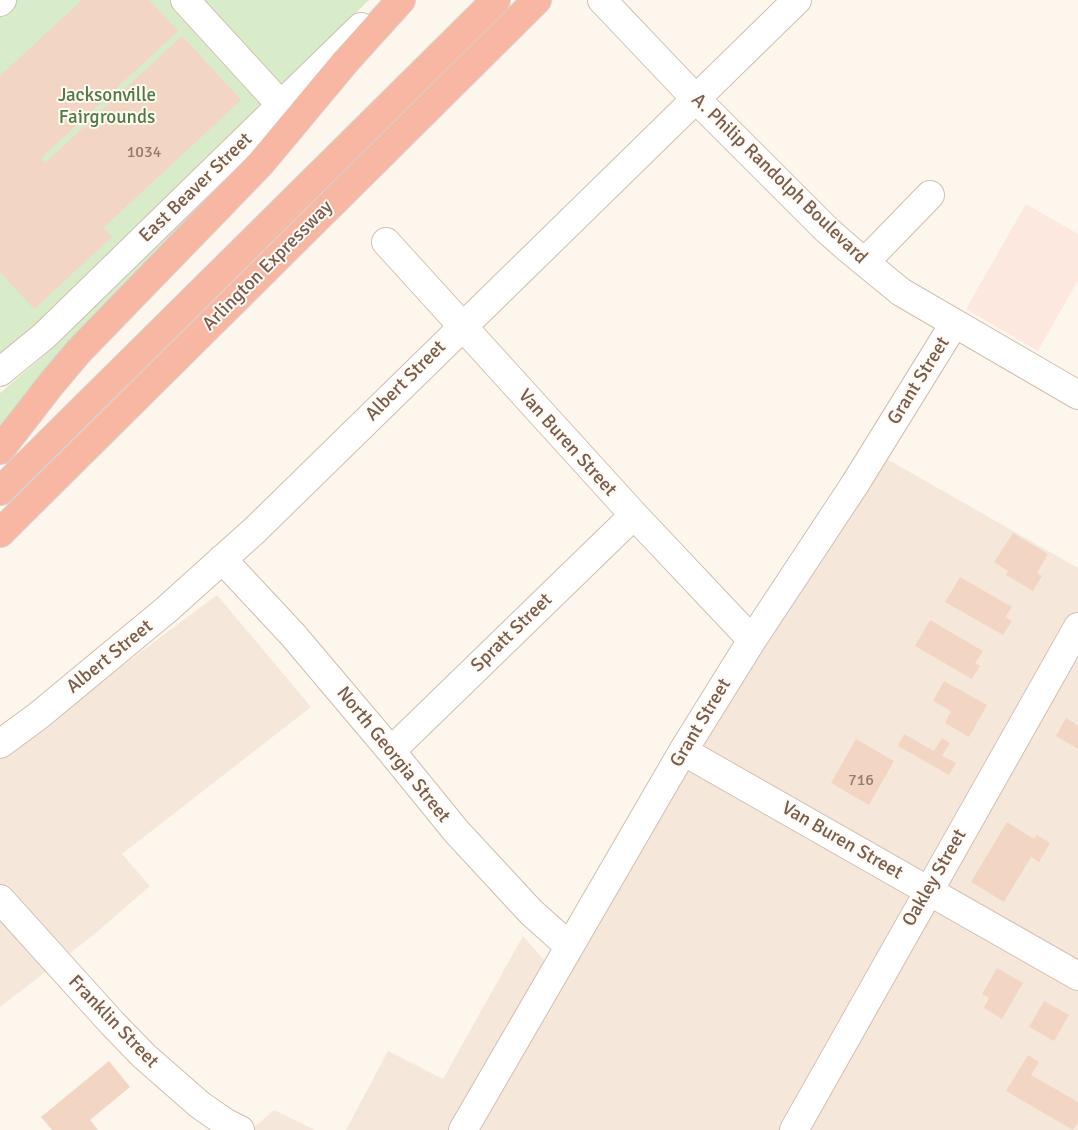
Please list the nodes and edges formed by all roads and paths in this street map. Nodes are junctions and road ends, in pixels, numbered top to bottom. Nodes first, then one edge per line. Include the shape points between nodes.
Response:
1 (185, 0) edge
2 (389, 0) edge
3 (401, 0) edge
4 (537, 0) edge
5 (602, 0) edge
6 (797, 0) edge
7 (495, 1) edge
8 (695, 98) junction
9 (282, 105) junction
10 (930, 195) dead end
11 (386, 242) dead end
12 (865, 262) junction
13 (954, 324) junction
14 (462, 326) junction
15 (0, 372) edge
16 (1078, 396) edge
17 (0, 450) edge
18 (0, 491) edge
19 (634, 516) junction
20 (5, 529) edge
21 (222, 559) junction
22 (1078, 627) edge
23 (752, 640) junction
24 (0, 744) edge
25 (391, 751) junction
26 (683, 751) junction
27 (928, 890) junction
28 (0, 899) edge
29 (569, 946) junction
30 (1078, 976) edge
31 (240, 1130) edge
32 (462, 1130) edge
33 (794, 1130) edge

1 - 9 street
2 - 9 street, East Beaver Street
3 - 17 highway via 261,163 78,352
4 - 20 highway, Arlington Expressway
5 - 8 street, A. Philip Randolph Boulevard
6 - 8 street, Albert Street
7 - 18 highway, Arlington Expressway
8 - 12 street, A. Philip Randolph Boulevard via 827,230
8 - 14 street, Albert Street
9 - 15 street, East Beaver Street via 44,336
10 - 12 street
11 - 14 street, Van Buren Street
12 - 13 street, A. Philip Randolph Boulevard via 902,292
13 - 16 street, A. Philip Randolph Boulevard
13 - 23 street, Grant Street via 855,484
14 - 19 street, Van Buren Street
14 - 21 street, Albert Street
19 - 23 street, Van Buren Street
19 - 25 street, Spratt Street
21 - 24 street, Albert Street via 166,610
21 - 25 street, North Georgia Street via 293,635
22 - 27 street, Oakley Street
23 - 26 street, Grant Street
25 - 29 street, North Georgia Street via 456,831 531,912
26 - 27 street, Van Buren Street
26 - 29 street, Grant Street
27 - 30 street, Van Buren Street
27 - 33 street, Oakley Street
28 - 31 street, Franklin Street via 144,1056 200,1105
29 - 32 street, Grant Street

